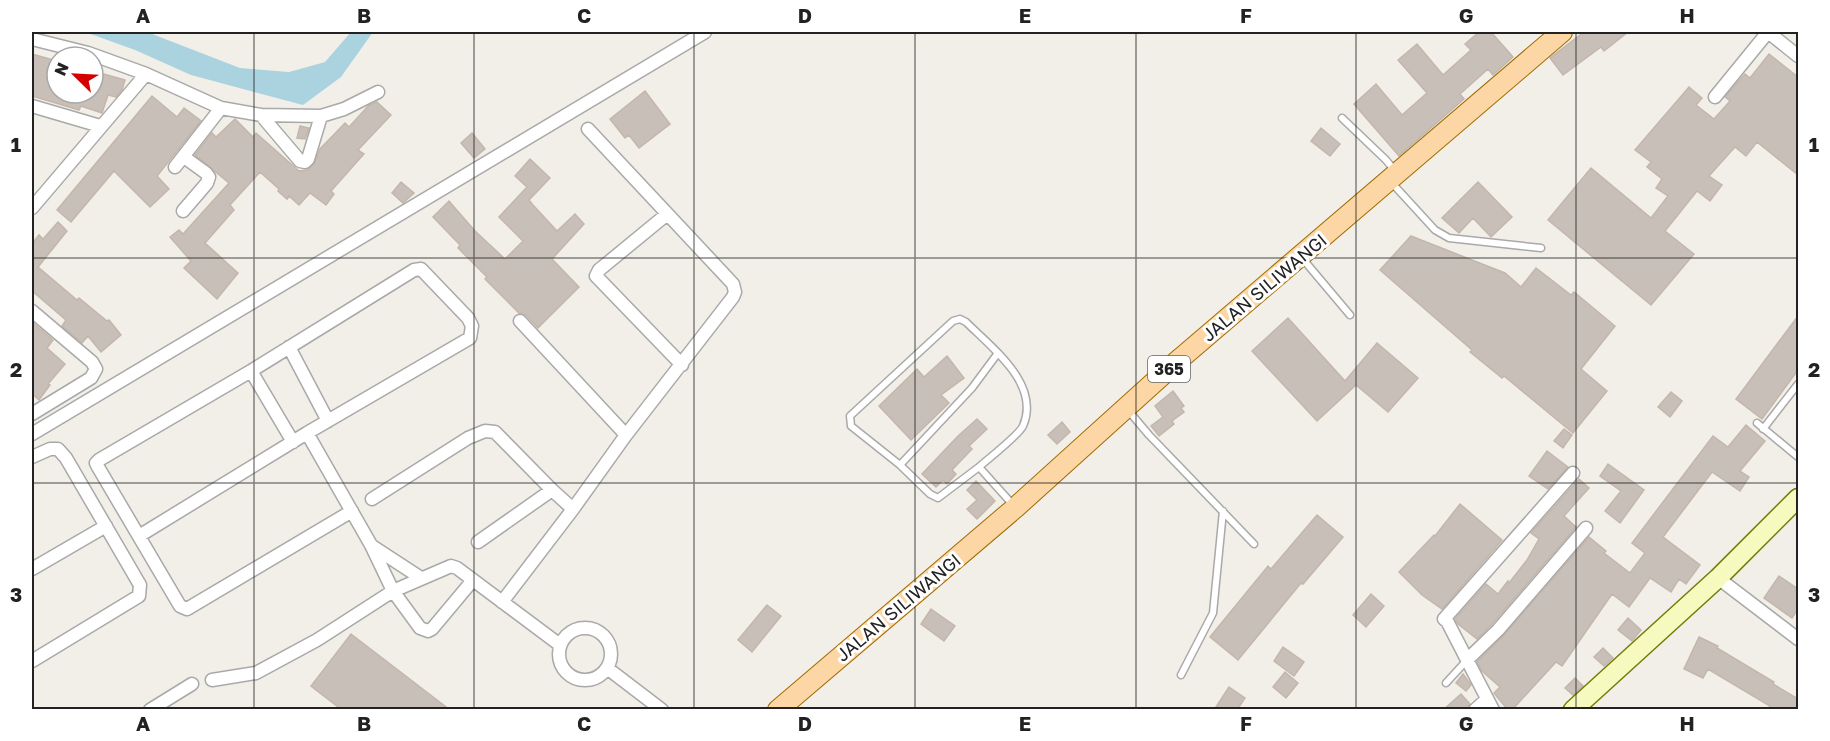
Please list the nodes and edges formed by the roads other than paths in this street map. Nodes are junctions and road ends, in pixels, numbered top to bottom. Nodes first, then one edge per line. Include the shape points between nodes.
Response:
1 (705, 32) edge
2 (1562, 32) edge
3 (1768, 32) edge
4 (32, 39) edge
5 (1798, 56) edge
6 (146, 74) junction
7 (378, 92) dead end
8 (1715, 97) dead end
9 (32, 106) edge
10 (221, 108) junction
11 (261, 115) junction
12 (321, 116) junction
13 (1342, 118) dead end
14 (100, 126) junction
15 (588, 129) dead end
16 (184, 157) junction
17 (175, 167) dead end
18 (1394, 177) junction
19 (37, 193) edge
20 (32, 208) edge
21 (183, 211) dead end
22 (666, 215) junction
23 (1540, 248) dead end
24 (1300, 256) junction
25 (32, 311) edge
26 (1350, 315) dead end
27 (520, 321) dead end
28 (289, 347) junction
29 (998, 354) junction
30 (682, 365) junction
31 (251, 371) junction
32 (1798, 384) edge
33 (1127, 408) junction
34 (32, 414) edge
35 (328, 421) junction
36 (1757, 423) dead end
37 (34, 427) edge
38 (1763, 429) junction
39 (307, 433) junction
40 (626, 435) junction
41 (293, 442) junction
42 (32, 457) edge
43 (1798, 458) edge
44 (900, 465) junction
45 (979, 467) junction
46 (1573, 473) dead end
47 (552, 490) junction
48 (1798, 498) edge
49 (372, 499) dead end
50 (1015, 508) junction
51 (573, 510) junction
52 (352, 511) junction
53 (1223, 511) junction
54 (106, 526) junction
55 (1586, 528) dead end
56 (139, 536) junction
57 (478, 542) dead end
58 (1254, 544) dead end
59 (371, 545) junction
60 (32, 569) edge
61 (421, 578) junction
62 (1718, 578) junction
63 (473, 580) junction
64 (393, 591) junction
65 (502, 602) junction
66 (1798, 639) edge
67 (560, 645) junction
68 (1468, 659) junction
69 (32, 661) edge
70 (607, 668) junction
71 (1181, 675) dead end
72 (212, 680) dead end
73 (1446, 683) dead end
74 (192, 684) dead end
75 (1490, 704) edge
76 (150, 710) edge
77 (662, 710) edge
78 (778, 710) edge
79 (1475, 710) edge
80 (1574, 710) edge

1 - 37 street
2 - 18 main road, JALAN SILIWANGI / 365
3 - 5 street
3 - 8 street
4 - 6 street via 88,53
6 - 10 street
6 - 14 street
7 - 12 street
9 - 14 street
10 - 11 street
10 - 16 street
11 - 12 street
11 - 12 street via 305,162
13 - 18 lane via 1386,160
14 - 19 street
15 - 22 street
16 - 17 street
16 - 21 street via 206,173 208,180
18 - 23 lane via 1435,230 1449,238
18 - 24 main road, JALAN SILIWANGI / 365
19 - 20 street
22 - 30 street via 732,284 735,292
22 - 30 street via 596,276
24 - 26 lane
24 - 33 main road, JALAN SILIWANGI / 365
25 - 34 street via 96,369 91,378
27 - 40 street
28 - 31 street
28 - 35 street
28 - 35 street via 418,268 468,318 472,326 470,338
29 - 44 lane via 972,388
29 - 44 lane via 966,322 953,321 850,416 851,426
29 - 45 lane via 1018,375 1027,410 1023,427
30 - 40 street
31 - 41 street
31 - 56 street via 97,462
32 - 38 lane
33 - 50 main road, JALAN SILIWANGI / 365
33 - 53 lane
35 - 39 street
36 - 38 lane
38 - 43 lane
39 - 41 street
39 - 52 street
40 - 51 street
41 - 56 street
42 - 54 street via 58,449
44 - 45 lane via 938,498
45 - 50 lane
46 - 68 street via 1444,619
47 - 49 street via 502,438 485,430
47 - 51 street
47 - 57 street
48 - 62 main road
50 - 78 main road, JALAN SILIWANGI / 365
51 - 65 street
52 - 56 street via 187,609 180,606
52 - 59 street
53 - 58 lane
53 - 71 lane via 1213,613
54 - 60 street
54 - 69 street via 140,585 139,596
55 - 68 street
59 - 61 street
59 - 64 street
61 - 63 street via 451,566
61 - 64 street
62 - 66 street
62 - 80 main road
63 - 64 street via 428,631 420,628
63 - 65 street
64 - 72 street via 317,640 256,673
65 - 67 street
67 - 70 street via 560,662 576,679 593,678
67 - 70 street via 576,628 599,631 610,645
68 - 73 lane
68 - 75 street
70 - 77 street
74 - 76 street
75 - 79 street

